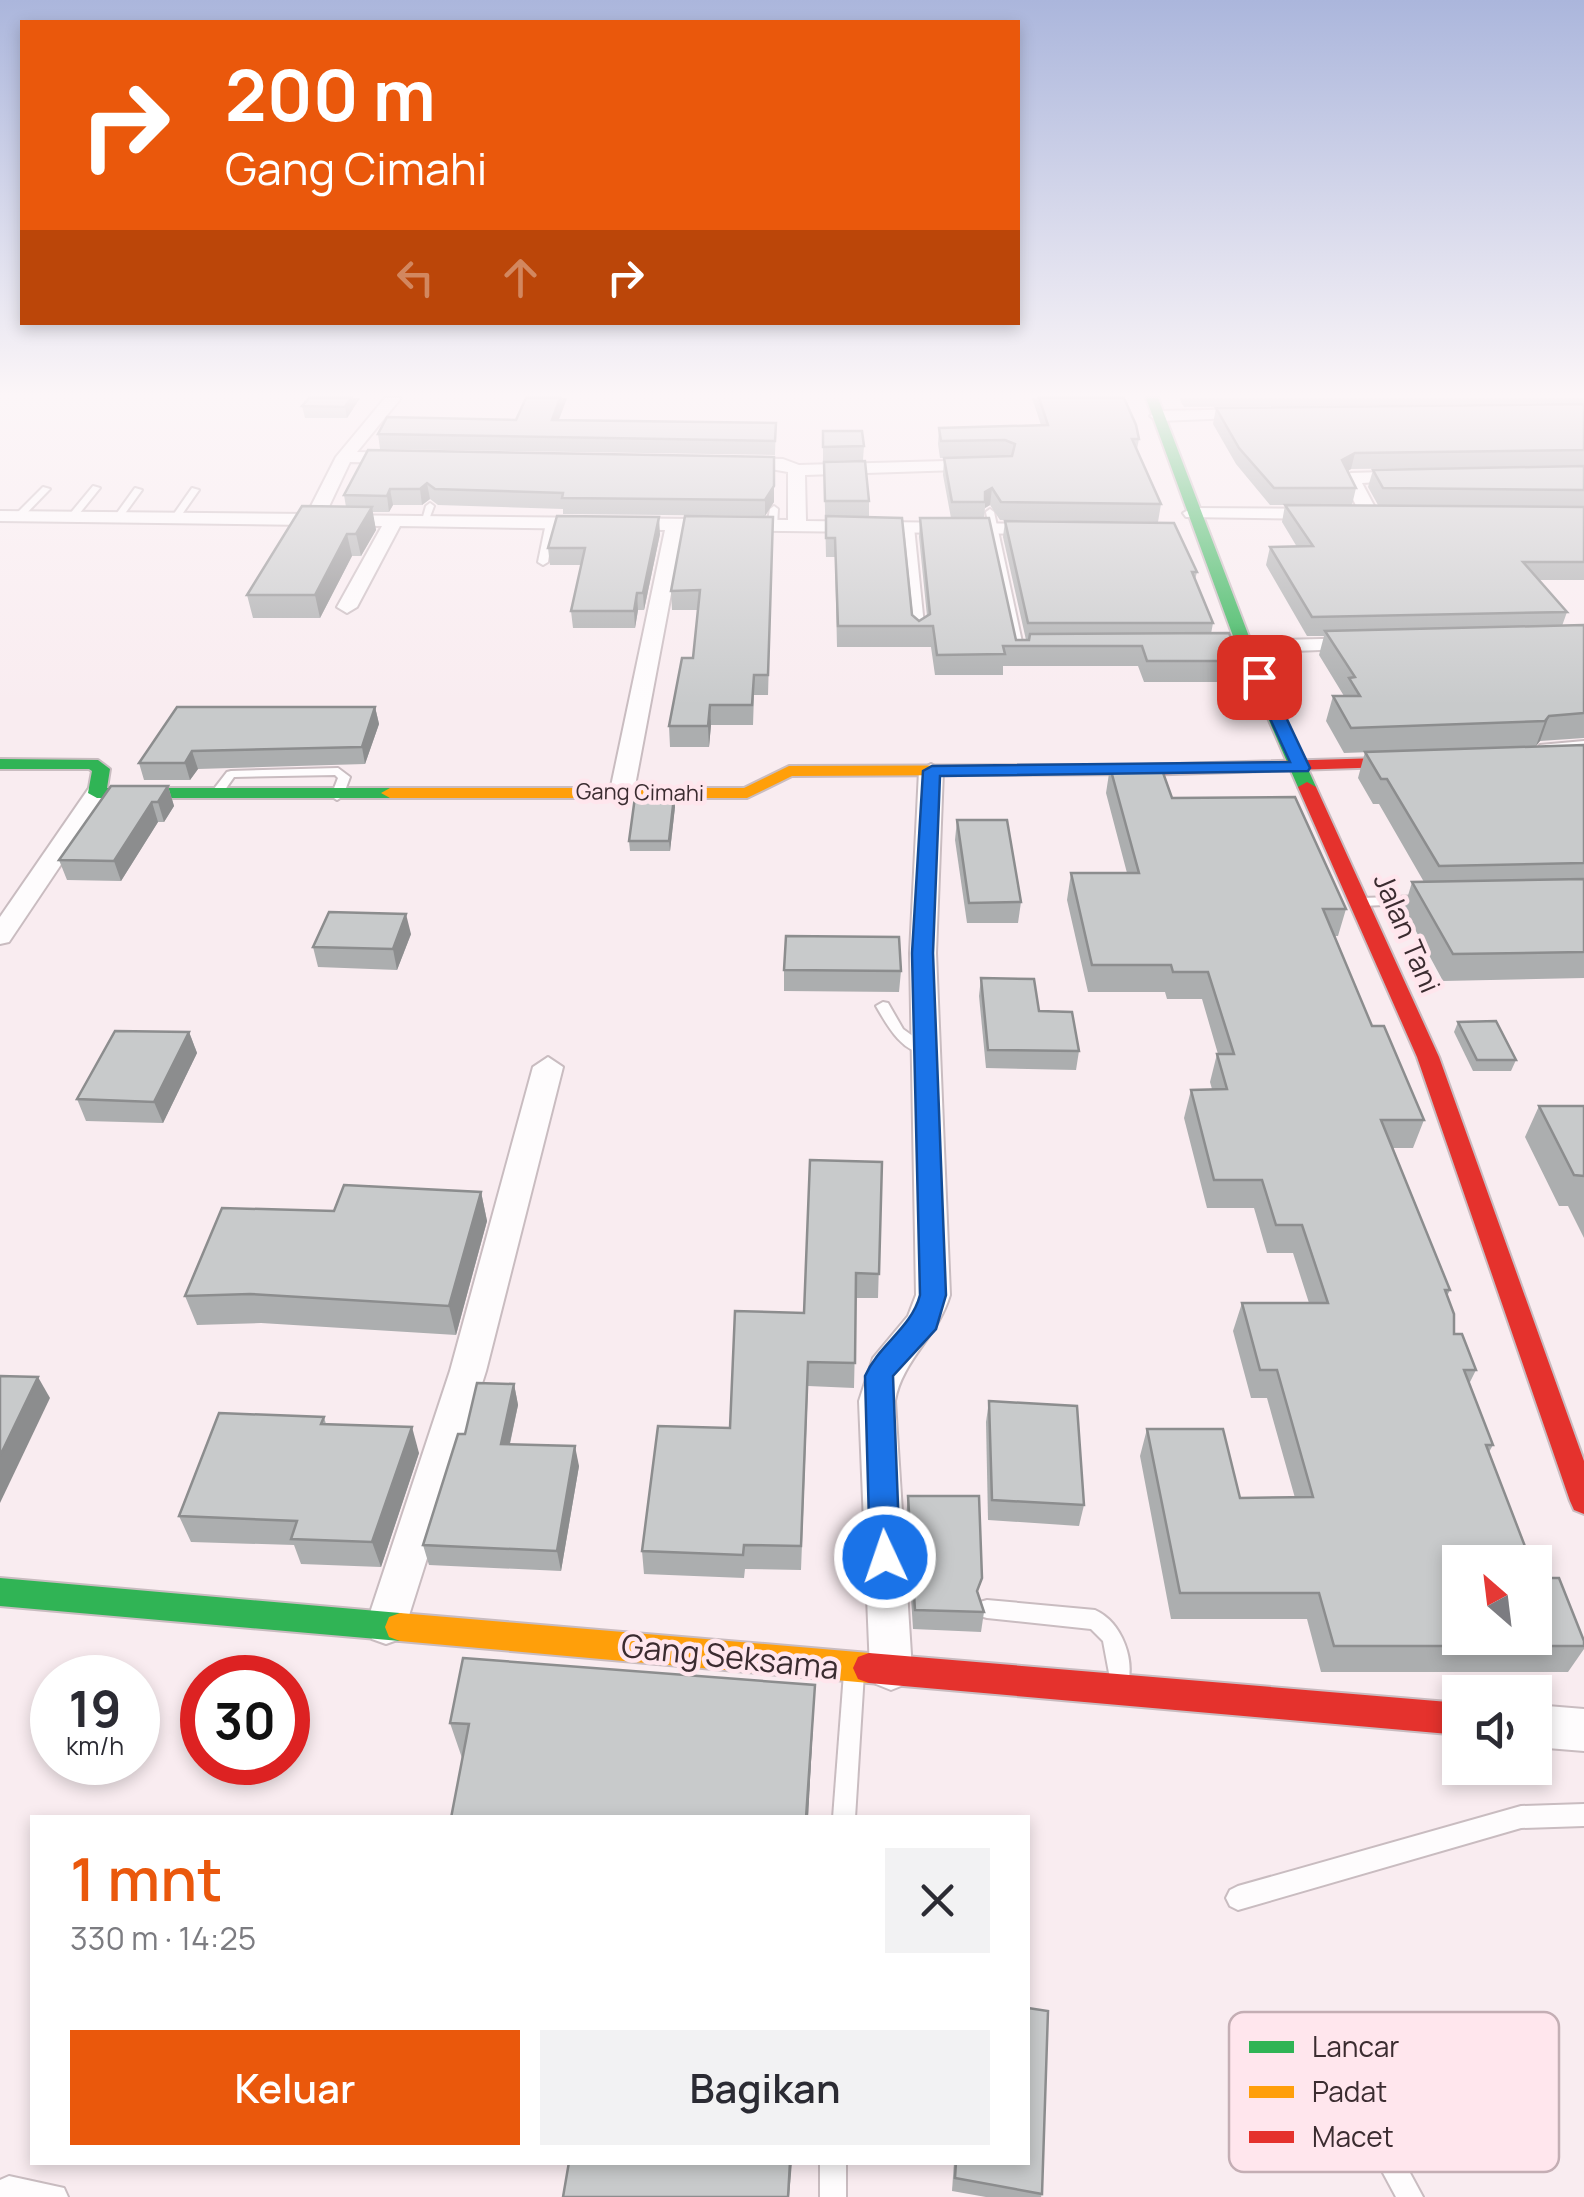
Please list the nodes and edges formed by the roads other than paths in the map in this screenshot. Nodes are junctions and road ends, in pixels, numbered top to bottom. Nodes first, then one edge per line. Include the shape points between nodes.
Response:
1 (31, 501) edge
2 (86, 501) edge
3 (130, 501) edge
4 (187, 501) edge
5 (323, 501) edge
6 (797, 501) edge
7 (1183, 501) edge
8 (1363, 501) edge
9 (1370, 515) junction
10 (1390, 515) edge
11 (10, 516) edge
12 (72, 517) junction
13 (118, 517) junction
14 (175, 518) junction
15 (313, 520) junction
16 (992, 520) junction
17 (393, 522) junction
18 (550, 524) junction
19 (676, 525) junction
20 (1190, 525) junction
21 (797, 526) junction
22 (909, 527) junction
23 (1068, 529) edge
24 (543, 562) dead end
25 (347, 607) dead end
26 (920, 635) edge
27 (1384, 644) edge
28 (1236, 647) junction
29 (1037, 648) edge
30 (1584, 744) edge
31 (1534, 758) joint
32 (1584, 758) edge
33 (1440, 761) edge
34 (0, 764) edge
35 (1302, 768) junction
36 (932, 771) junction
37 (622, 790) junction
38 (98, 793) junction
39 (1437, 900) edge
40 (1362, 902) junction
41 (0, 936) edge
42 (883, 1006) dead end
43 (923, 1050) junction
44 (548, 1066) dead end
45 (1584, 1501) edge
46 (0, 1592) edge
47 (988, 1609) edge
48 (386, 1625) junction
49 (854, 1669) junction
50 (890, 1670) junction
51 (1120, 1691) junction
52 (1442, 1718) edge
53 (1552, 1727) edge
54 (1584, 1730) edge
55 (844, 1815) edge
56 (1584, 1815) edge
57 (1238, 1898) dead end
58 (833, 2165) edge
59 (1396, 2172) edge
60 (5, 2191) edge
61 (55, 2197) edge
62 (833, 2197) edge
63 (1410, 2197) edge

1 - 11 lane
2 - 12 lane
3 - 13 lane
4 - 14 lane
5 - 15 street
6 - 21 street
7 - 20 main road, Jalan Tani
8 - 9 street
9 - 10 street
9 - 20 street
11 - 12 street
12 - 13 street
13 - 14 street
14 - 15 street
15 - 17 street
16 - 22 street
16 - 23 street
16 - 29 lane via 1019,652
17 - 18 street via 427,514
17 - 25 street
18 - 19 street
18 - 24 lane
19 - 21 street via 774,517
19 - 37 street
20 - 28 main road, Jalan Tani
21 - 22 street
22 - 26 lane
27 - 28 street
28 - 35 main road, Jalan Tani
30 - 31 lane via 1544,746
31 - 32 main road
33 - 35 main road, Gang Cimahi
34 - 38 main road via 92,764 101,769
35 - 36 main road, Gang Cimahi
35 - 40 main road, Jalan Tani
36 - 37 main road, Gang Cimahi via 788,771 747,794
36 - 43 street
37 - 38 main road, Gang Cimahi
38 - 41 street
39 - 40 lane
40 - 45 main road, Jalan Tani via 1428,1058
42 - 43 lane via 898,1032
43 - 50 street via 933,1295 926,1321 884,1364 878,1401
44 - 48 street via 468,1371
46 - 48 main road, Gang Seksama
47 - 51 lane via 1108,1626
48 - 49 main road, Gang Seksama
49 - 50 main road, Gang Seksama
49 - 55 lane
50 - 51 main road, Gang Seksama
51 - 52 main road, Gang Seksama
53 - 54 street
56 - 57 lane via 1522,1817
58 - 62 lane
59 - 63 lane
60 - 61 lane

